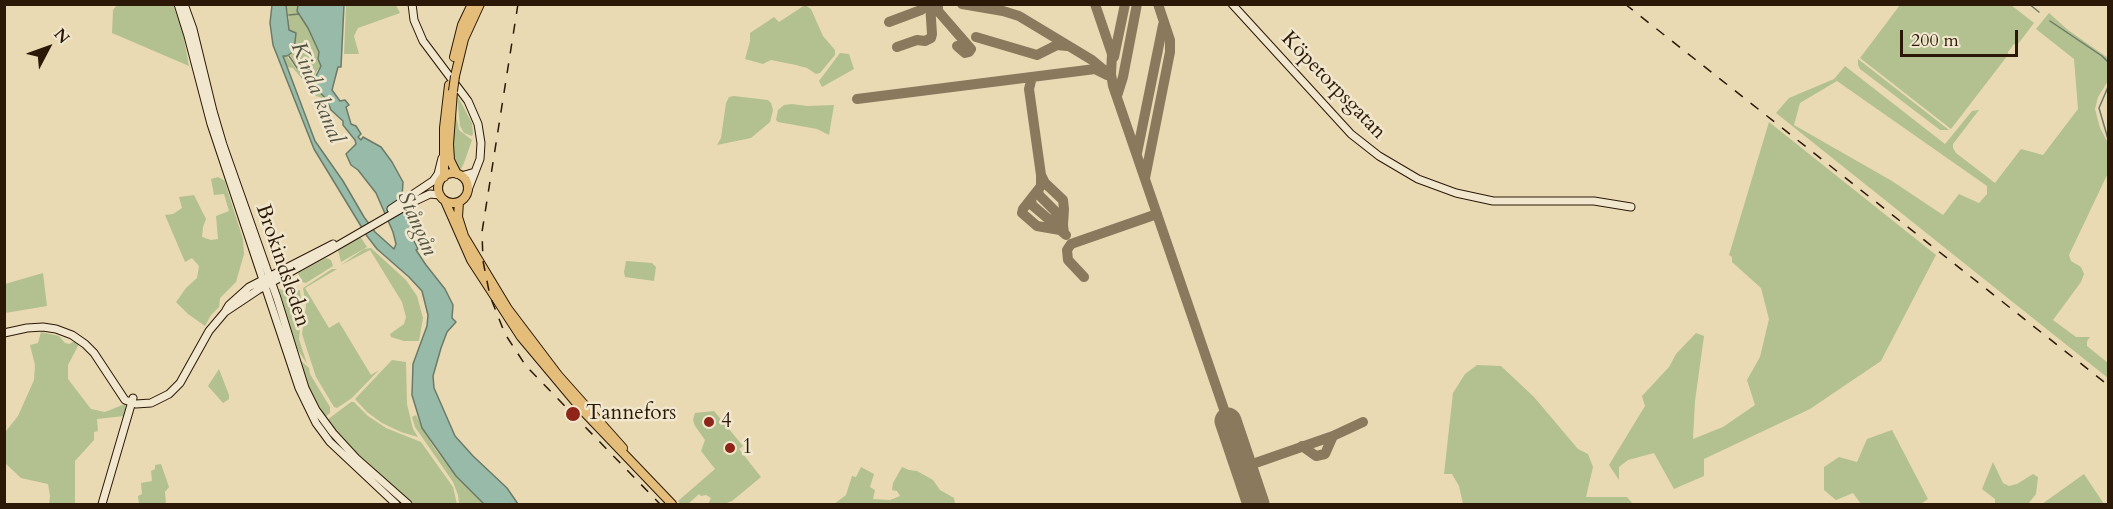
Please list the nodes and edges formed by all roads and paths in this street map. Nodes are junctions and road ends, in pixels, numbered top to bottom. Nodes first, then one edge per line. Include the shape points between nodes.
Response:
1 (178, 4) edge
2 (184, 4) edge
3 (412, 4) edge
4 (472, 4) edge
5 (480, 4) edge
6 (1232, 4) edge
7 (196, 55) junction
8 (453, 74) junction
9 (451, 88) junction
10 (443, 147) junction
11 (475, 172) junction
12 (459, 175) junction
13 (442, 179) junction
14 (468, 190) junction
15 (443, 198) junction
16 (411, 200) junction
17 (459, 202) junction
18 (1631, 207) dead end
19 (260, 261) junction
20 (284, 273) junction
21 (267, 281) junction
22 (249, 286) junction
23 (277, 298) junction
24 (225, 312) junction
25 (4, 333) edge
26 (133, 401) junction
27 (102, 504) edge
28 (396, 504) edge
29 (408, 504) edge
30 (673, 504) edge

1 - 7 main road, Brokindsleden
2 - 7 main road, Brokindsleden
3 - 11 main road via 416,27 426,46 463,93 475,116 481,147
4 - 8 main road via 462,25
5 - 8 main road
6 - 18 main road, Köpetorpsgatan via 1351,134 1411,176 1487,200 1594,201
7 - 19 main road, Brokindsleden via 211,124
8 - 9 main road
9 - 10 main road
9 - 12 main road via 448,144 450,160
10 - 13 main road
10 - 16 main road via 436,177
11 - 12 main road
11 - 14 main road
12 - 13 main road
12 - 14 main road
13 - 15 main road via 438,188
13 - 16 main road
14 - 17 main road
15 - 16 main road via 429,194
15 - 17 main road
15 - 30 main road via 471,260 521,337 577,405
16 - 20 main road
17 - 30 main road via 458,217 464,236 512,315 558,375
19 - 20 main road
19 - 21 main road, Brokindsleden
19 - 22 main road
20 - 21 main road
20 - 23 main road
21 - 22 main road
21 - 23 main road, Brokindsleden
21 - 24 main road
21 - 28 main road, Brokindsleden via 299,388 313,417 338,451
22 - 24 main road
23 - 29 main road, Brokindsleden via 301,377 320,415 344,446
24 - 26 main road via 209,331 180,383 160,399 146,404
25 - 26 main road via 43,327 72,335 93,352 125,400
26 - 27 main road

